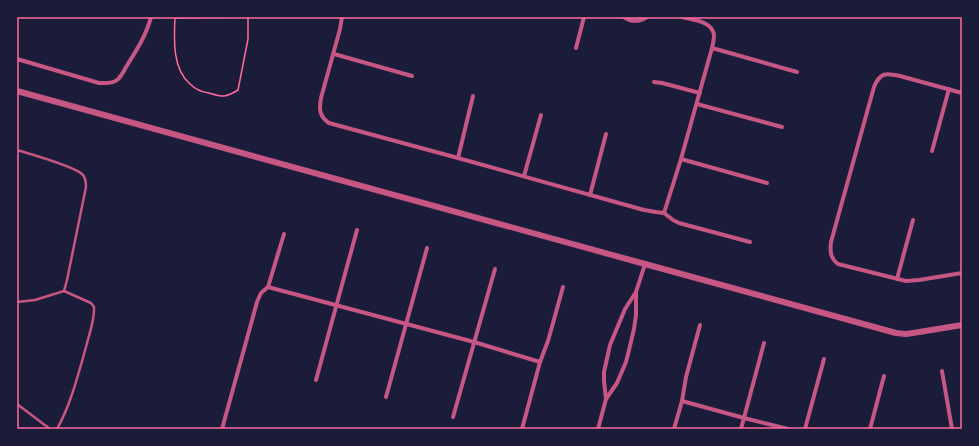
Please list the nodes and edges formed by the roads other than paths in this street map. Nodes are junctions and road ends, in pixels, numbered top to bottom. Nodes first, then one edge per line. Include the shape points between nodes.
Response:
1 (151, 17) edge
2 (342, 17) edge
3 (584, 17) edge
4 (624, 17) edge
5 (646, 17) edge
6 (682, 17) edge
7 (576, 48) dead end
8 (712, 48) junction
9 (334, 54) junction
10 (17, 59) edge
11 (797, 72) dead end
12 (412, 76) dead end
13 (654, 82) dead end
14 (949, 89) junction
15 (17, 91) edge
16 (700, 93) junction
17 (962, 93) edge
18 (474, 96) dead end
19 (697, 104) junction
20 (541, 115) dead end
21 (782, 127) dead end
22 (606, 134) dead end
23 (17, 150) edge
24 (932, 151) dead end
25 (458, 158) junction
26 (681, 159) junction
27 (524, 176) junction
28 (767, 183) dead end
29 (590, 195) junction
30 (664, 213) junction
31 (913, 220) dead end
32 (357, 230) dead end
33 (284, 234) dead end
34 (750, 242) dead end
35 (427, 248) dead end
36 (644, 264) junction
37 (495, 269) dead end
38 (962, 273) edge
39 (897, 279) junction
40 (268, 287) junction
41 (563, 287) dead end
42 (64, 291) junction
43 (636, 292) junction
44 (17, 302) edge
45 (336, 305) junction
46 (406, 324) junction
47 (700, 325) dead end
48 (962, 325) edge
49 (474, 342) junction
50 (764, 343) dead end
51 (824, 359) dead end
52 (540, 362) junction
53 (942, 371) dead end
54 (884, 376) dead end
55 (316, 380) dead end
56 (386, 396) dead end
57 (606, 399) junction
58 (682, 401) junction
59 (17, 404) edge
60 (453, 416) dead end
61 (744, 418) junction
62 (50, 429) edge
63 (57, 429) edge
64 (222, 429) edge
65 (522, 429) edge
66 (598, 429) edge
67 (674, 429) edge
68 (741, 429) edge
69 (788, 429) edge
70 (805, 429) edge
71 (870, 429) edge
72 (952, 429) edge

1 - 10 street via 140,45 124,72 117,80 108,83 99,83
2 - 9 street
3 - 7 street
4 - 5 street via 639,21
6 - 8 street via 703,22 711,28 714,34
8 - 11 street
8 - 16 street
9 - 12 street
9 - 25 street via 321,98 321,113 325,120
13 - 16 street
14 - 17 street
14 - 24 street
14 - 39 street via 892,74 884,74 876,81 831,242 831,256 838,264
15 - 36 street
16 - 19 street
18 - 25 street
19 - 21 street
19 - 26 street
20 - 27 street
22 - 29 street
23 - 42 lane via 73,168 85,177 86,187
25 - 27 street
26 - 28 street
26 - 30 street
27 - 29 street
29 - 30 street
30 - 34 street via 673,220
31 - 39 street
32 - 45 street
33 - 40 street
35 - 46 street
36 - 43 street
36 - 48 street via 896,333 906,334
37 - 49 street
38 - 39 street via 912,281
40 - 45 street
40 - 64 street via 261,293 257,302
41 - 52 street
42 - 44 lane via 35,300
42 - 63 lane via 91,303 94,310 74,387 65,415
43 - 57 street via 636,315 630,350 617,383
43 - 57 street via 610,345 604,372
45 - 46 street
45 - 55 street
46 - 49 street
46 - 56 street
47 - 58 street
49 - 52 street
49 - 60 street
50 - 61 street
51 - 70 street
52 - 65 street
53 - 72 street
54 - 71 street
57 - 66 street
58 - 61 street
58 - 67 street
59 - 62 lane
61 - 68 street
61 - 69 street

